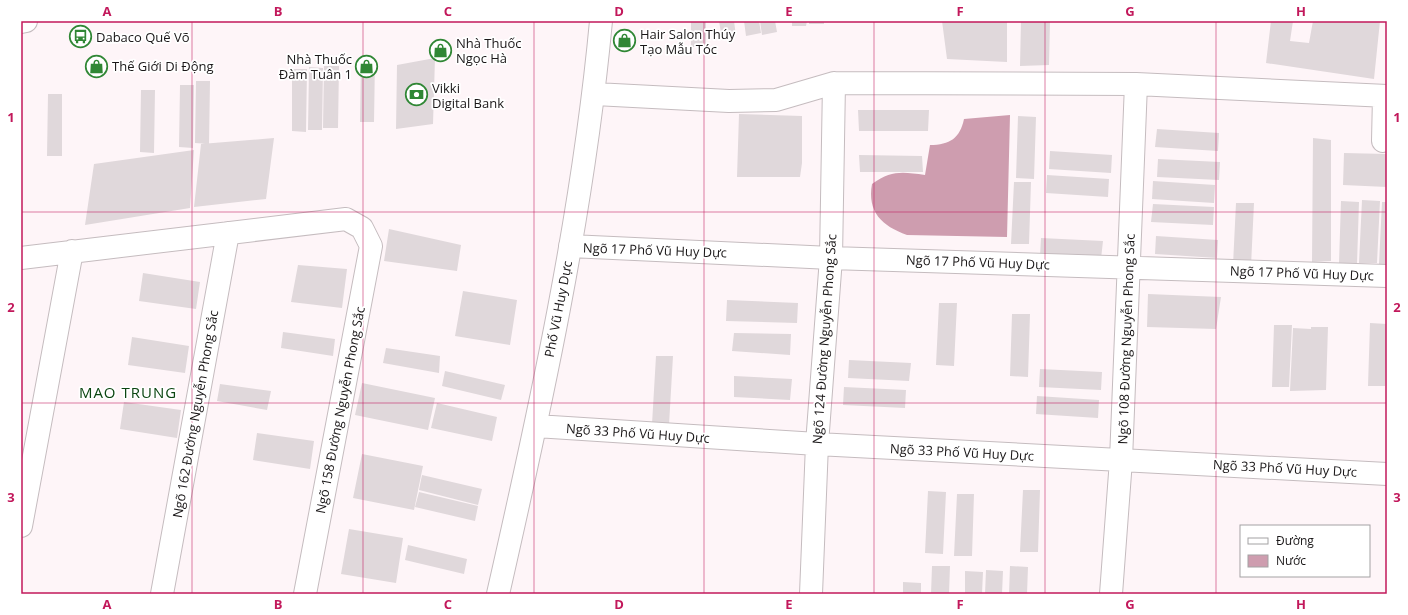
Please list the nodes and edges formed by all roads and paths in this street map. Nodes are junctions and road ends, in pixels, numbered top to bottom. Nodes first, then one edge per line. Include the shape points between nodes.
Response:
1 (26, 21) edge
2 (602, 21) edge
3 (21, 22) edge
4 (834, 84) junction
5 (1136, 84) junction
6 (594, 94) junction
7 (1385, 96) edge
8 (1383, 141) dead end
9 (228, 233) junction
10 (570, 246) junction
11 (72, 250) junction
12 (21, 258) edge
13 (831, 258) junction
14 (1128, 266) junction
15 (1387, 276) edge
16 (536, 426) junction
17 (817, 444) junction
18 (1121, 460) junction
19 (1387, 474) edge
20 (21, 526) edge
21 (162, 594) edge
22 (304, 594) edge
23 (498, 594) edge
24 (811, 594) edge
25 (1110, 594) edge

1 - 3 main road
2 - 6 main road, Phố Vũ Huy Dực
4 - 5 main road
4 - 6 main road via 776,100 729,101
4 - 13 main road, Ngõ 124 Đường Nguyễn Phong Sắc
5 - 7 main road
5 - 14 main road, Ngõ 108 Đường Nguyễn Phong Sắc
6 - 10 main road, Phố Vũ Huy Dực
7 - 8 main road
9 - 11 main road
9 - 21 main road, Ngõ 162 Đường Nguyễn Phong Sắc
9 - 22 main road, Ngõ 158 Đường Nguyễn Phong Sắc via 346,220 362,228 371,246
10 - 13 main road, Ngõ 17 Phố Vũ Huy Dực
10 - 16 main road, Phố Vũ Huy Dực
11 - 12 main road
11 - 20 main road
13 - 14 main road, Ngõ 17 Phố Vũ Huy Dực
13 - 17 main road, Ngõ 124 Đường Nguyễn Phong Sắc
14 - 15 main road, Ngõ 17 Phố Vũ Huy Dực
14 - 18 main road, Ngõ 108 Đường Nguyễn Phong Sắc
16 - 17 main road, Ngõ 33 Phố Vũ Huy Dực
16 - 23 main road, Phố Vũ Huy Dực
17 - 18 main road, Ngõ 33 Phố Vũ Huy Dực
17 - 24 main road, Ngõ 124 Đường Nguyễn Phong Sắc
18 - 19 main road, Ngõ 33 Phố Vũ Huy Dực
18 - 25 main road, Ngõ 108 Đường Nguyễn Phong Sắc

